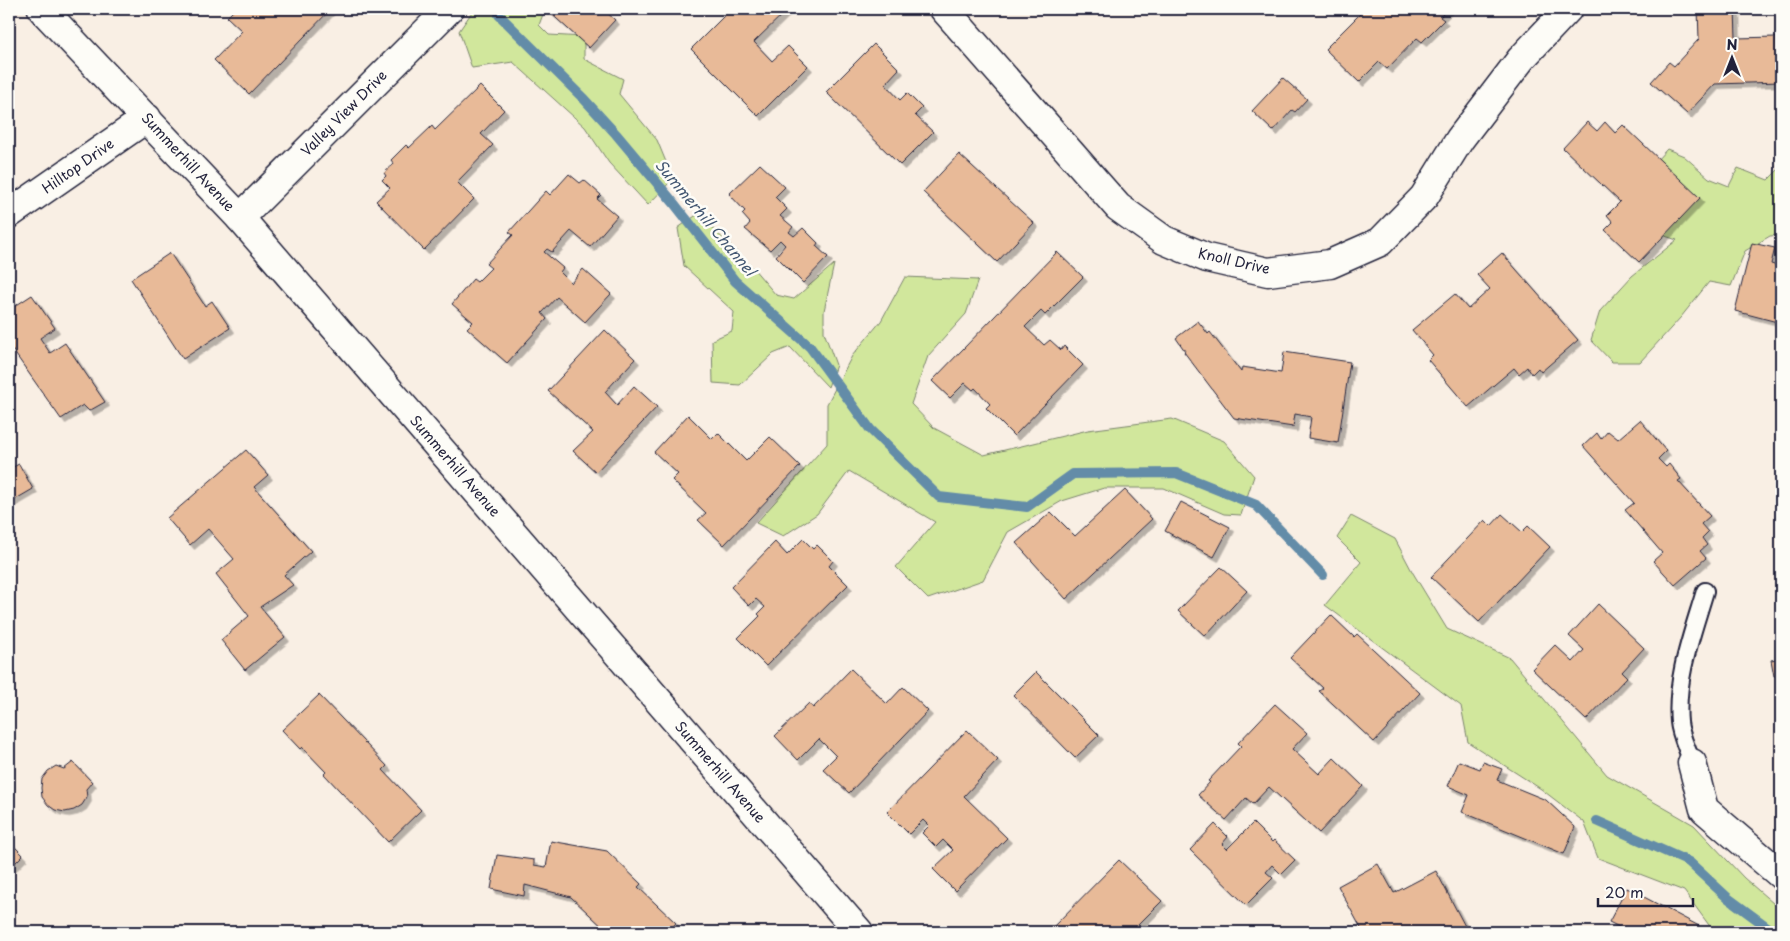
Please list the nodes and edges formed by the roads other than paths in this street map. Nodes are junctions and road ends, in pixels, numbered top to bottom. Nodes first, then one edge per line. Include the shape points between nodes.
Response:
1 (42, 9) edge
2 (448, 9) edge
3 (944, 9) edge
4 (1568, 9) edge
5 (147, 118) junction
6 (9, 214) edge
7 (240, 218) junction
8 (1705, 591) dead end
9 (1692, 762) joint
10 (1781, 875) edge
11 (859, 932) edge

1 - 5 street, Summerhill Avenue
2 - 7 street, Valley View Drive
3 - 4 street, Knoll Drive via 1118,207 1164,240 1207,258 1268,272 1330,264 1380,242 1424,197 1460,139 1521,59
5 - 6 street, Hilltop Drive
5 - 7 street, Summerhill Avenue
7 - 11 street, Summerhill Avenue
8 - 9 lane via 1680,689 1678,724
9 - 10 street via 1704,809

